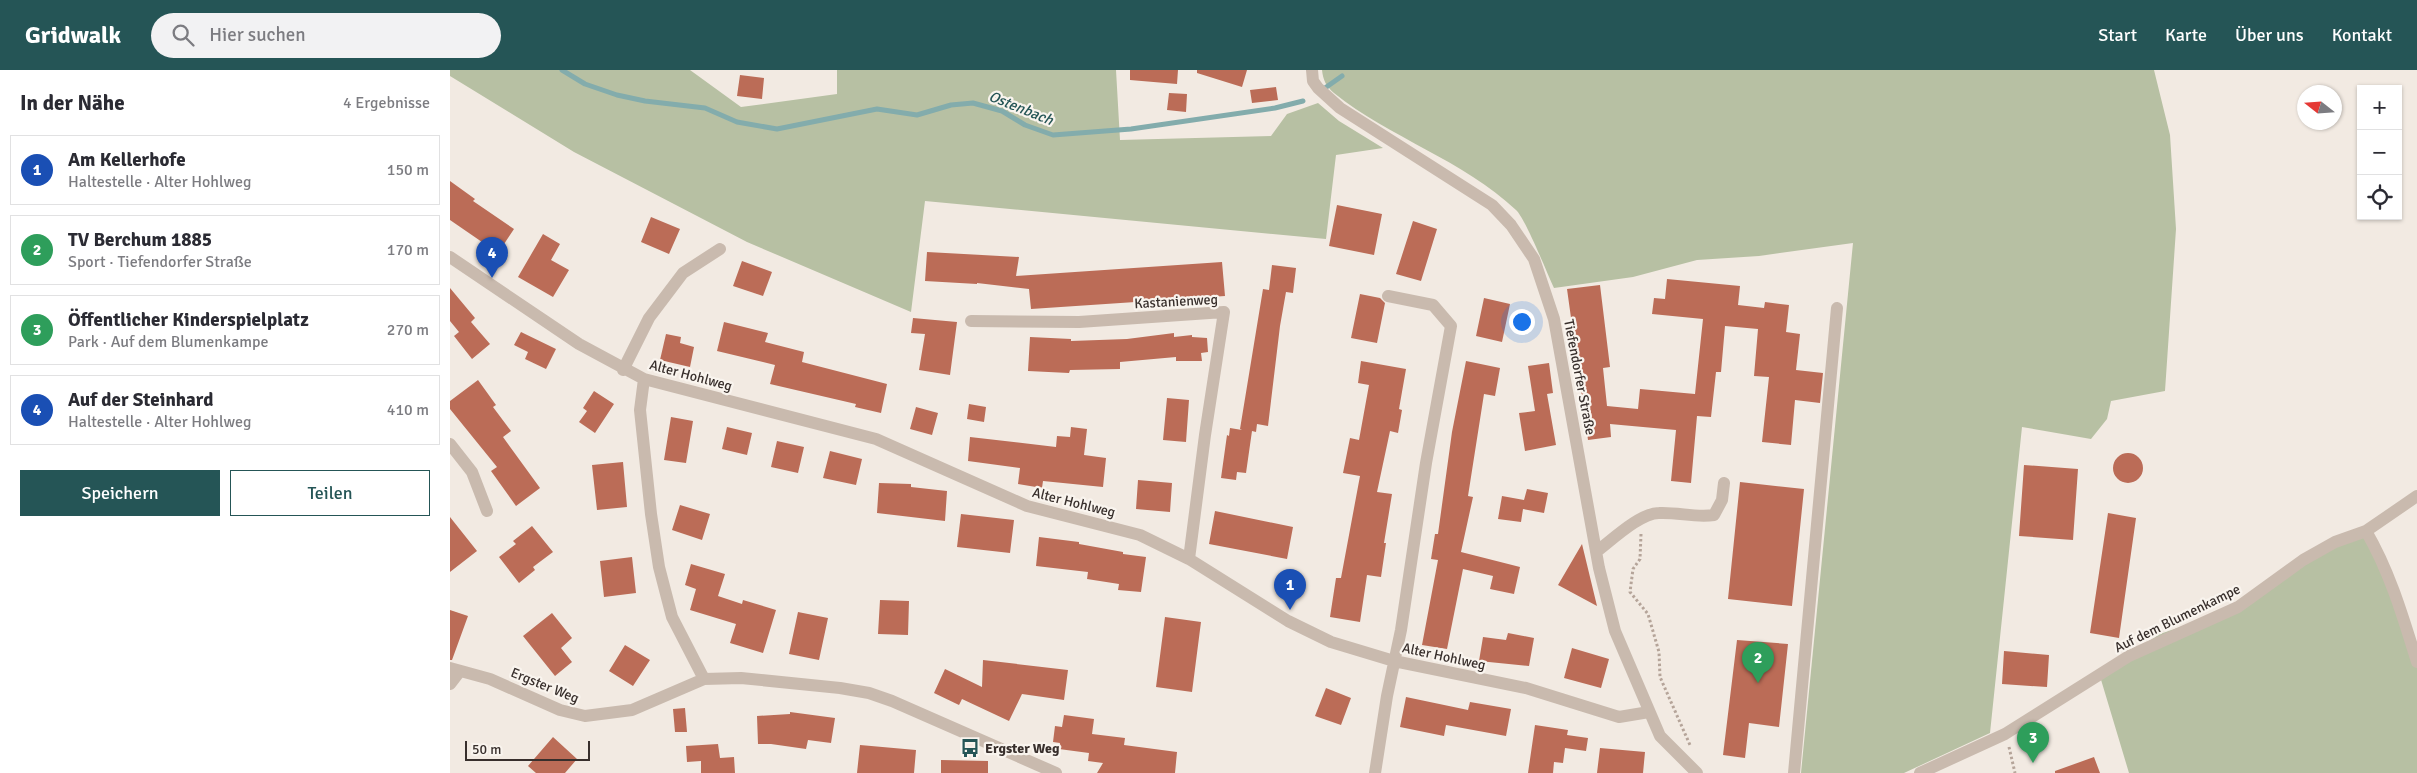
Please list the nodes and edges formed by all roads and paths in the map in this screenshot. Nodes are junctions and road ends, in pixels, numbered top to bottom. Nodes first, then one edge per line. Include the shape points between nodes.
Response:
1 (1310, 70) edge
2 (720, 249) dead end
3 (450, 257) edge
4 (1388, 296) dead end
5 (1837, 308) dead end
6 (971, 321) dead end
7 (624, 370) junction
8 (644, 379) junction
9 (450, 444) edge
10 (1724, 483) dead end
11 (2417, 496) edge
12 (487, 511) dead end
13 (1642, 518) junction
14 (2366, 531) junction
15 (1596, 552) junction
16 (1189, 559) junction
17 (1394, 661) junction
18 (2417, 662) edge
19 (455, 670) edge
20 (704, 679) junction
21 (450, 684) edge
22 (1649, 712) junction
23 (2006, 734) junction
24 (1694, 769) edge
25 (1056, 773) edge
26 (1375, 773) edge
27 (1794, 773) edge
28 (1920, 773) edge
29 (2015, 773) edge

1 - 15 street, Tiefendorfer Straße via 1318,88 1340,108 1492,205 1511,225 1534,259 1554,319
2 - 7 street via 683,273 649,318
3 - 7 street, Alter Hohlweg via 579,344
4 - 17 street via 1433,305 1451,326
5 - 27 street
6 - 16 street, Kastanienweg via 1079,322 1224,312
7 - 8 street, Alter Hohlweg
8 - 16 street, Alter Hohlweg via 876,439 1027,506 1140,535
8 - 20 street via 640,410 659,567 672,617
9 - 12 street via 472,472
10 - 13 street via 1722,500 1714,515 1703,517 1658,512
11 - 14 street, Auf dem Blumenkampe
13 - 15 street
13 - 24 path via 1640,559 1633,569 1630,592 1648,614 1660,652 1660,678 1694,754
14 - 18 street via 2392,582
14 - 23 street, Auf dem Blumenkampe via 2335,542 2304,560 2238,608 2129,656
15 - 22 street, Tiefendorfer Straße via 1615,631
16 - 17 street, Alter Hohlweg via 1308,632
17 - 22 street, Alter Hohlweg via 1526,688 1619,717
17 - 26 street
19 - 20 street, Ergster Weg via 490,679 560,710 585,716 632,710
19 - 21 street
20 - 25 street, Ergster Weg via 741,678 869,693
22 - 24 street, Tiefendorfer Straße via 1660,736
23 - 28 street, Auf dem Blumenkampe
23 - 29 path

